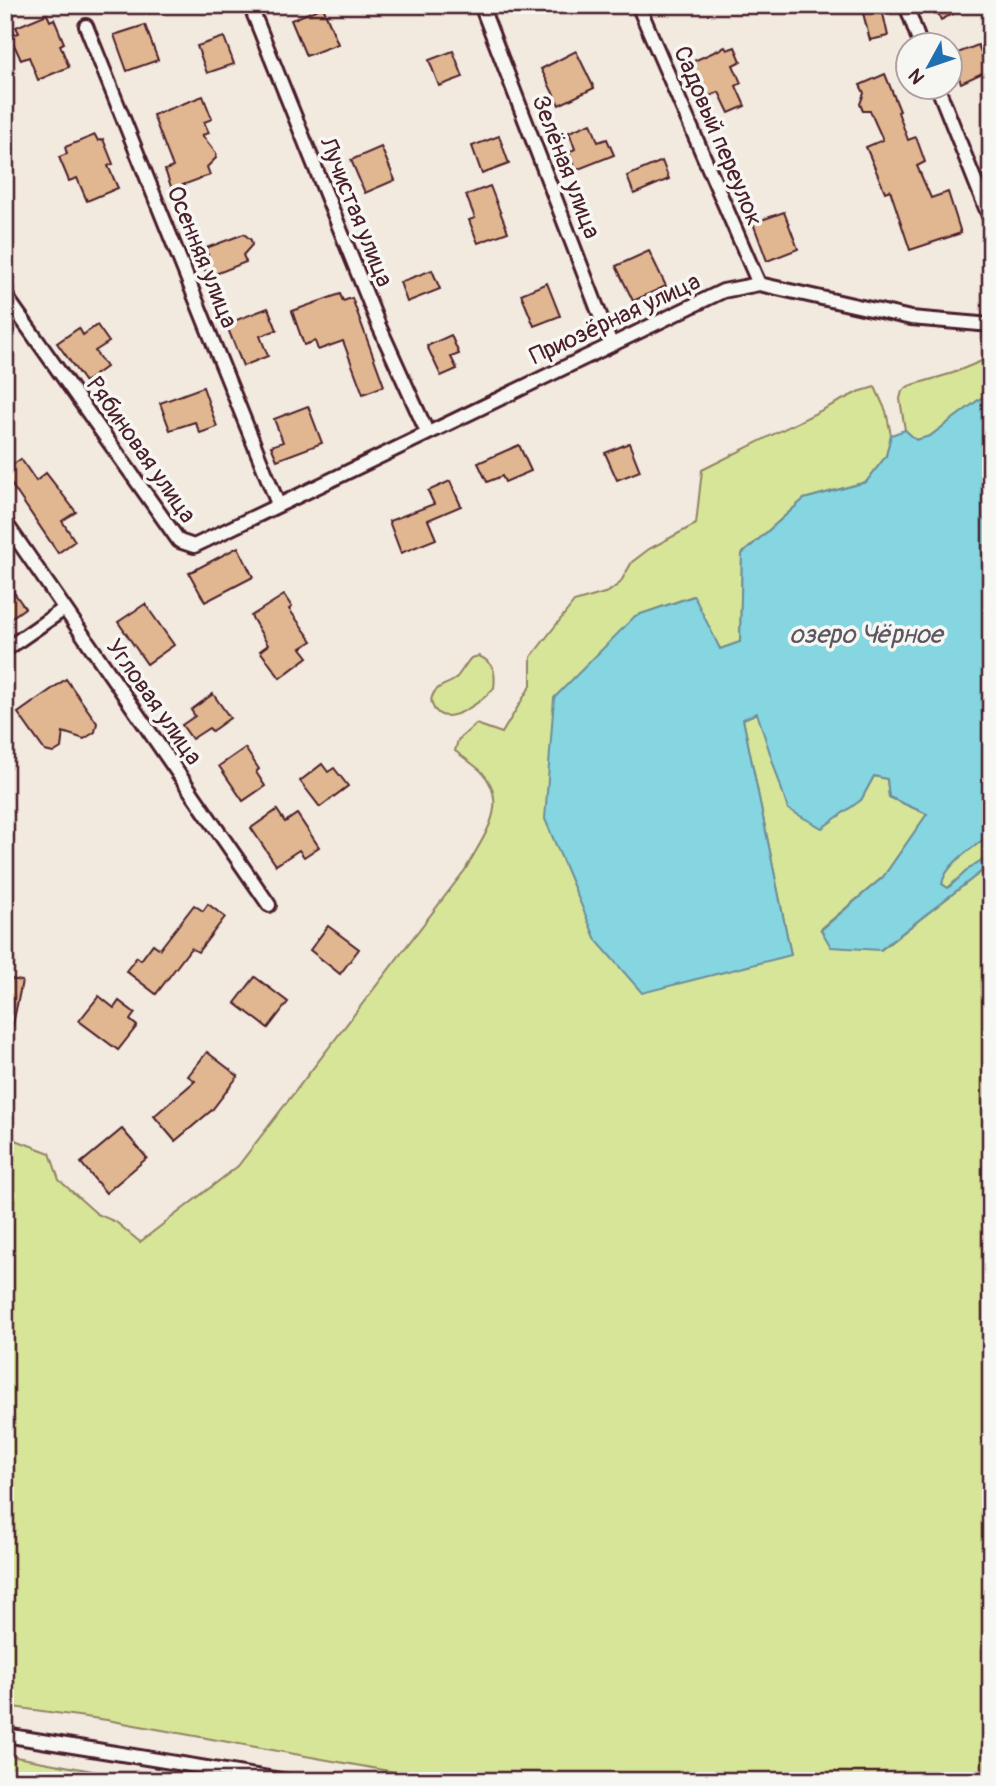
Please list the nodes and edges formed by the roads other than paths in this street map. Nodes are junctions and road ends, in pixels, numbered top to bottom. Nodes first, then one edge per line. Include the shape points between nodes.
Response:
1 (250, 5) edge
2 (481, 5) edge
3 (638, 5) edge
4 (905, 5) edge
5 (86, 26) dead end
6 (916, 32) edge
7 (944, 102) edge
8 (991, 221) edge
9 (758, 284) junction
10 (5, 295) edge
11 (991, 325) edge
12 (611, 344) junction
13 (427, 432) junction
14 (278, 504) junction
15 (5, 522) edge
16 (64, 609) junction
17 (5, 650) edge
18 (268, 905) dead end
19 (5, 1735) edge
20 (287, 1781) edge

1 - 13 street, Лучистая улица via 379,326
2 - 12 street, Зелёная улица
3 - 9 street, Садовый переулок
4 - 6 street
5 - 14 street, Осенняя улица
7 - 8 street
9 - 11 street, Приозёрная улица via 911,318
9 - 12 street, Приозёрная улица via 723,291
10 - 14 street, Рябиновая улица via 178,541 194,546
12 - 13 street, Приозёрная улица
13 - 14 street, Приозёрная улица
15 - 16 street, Угловая улица
16 - 17 street
16 - 18 street, Угловая улица
19 - 20 street

